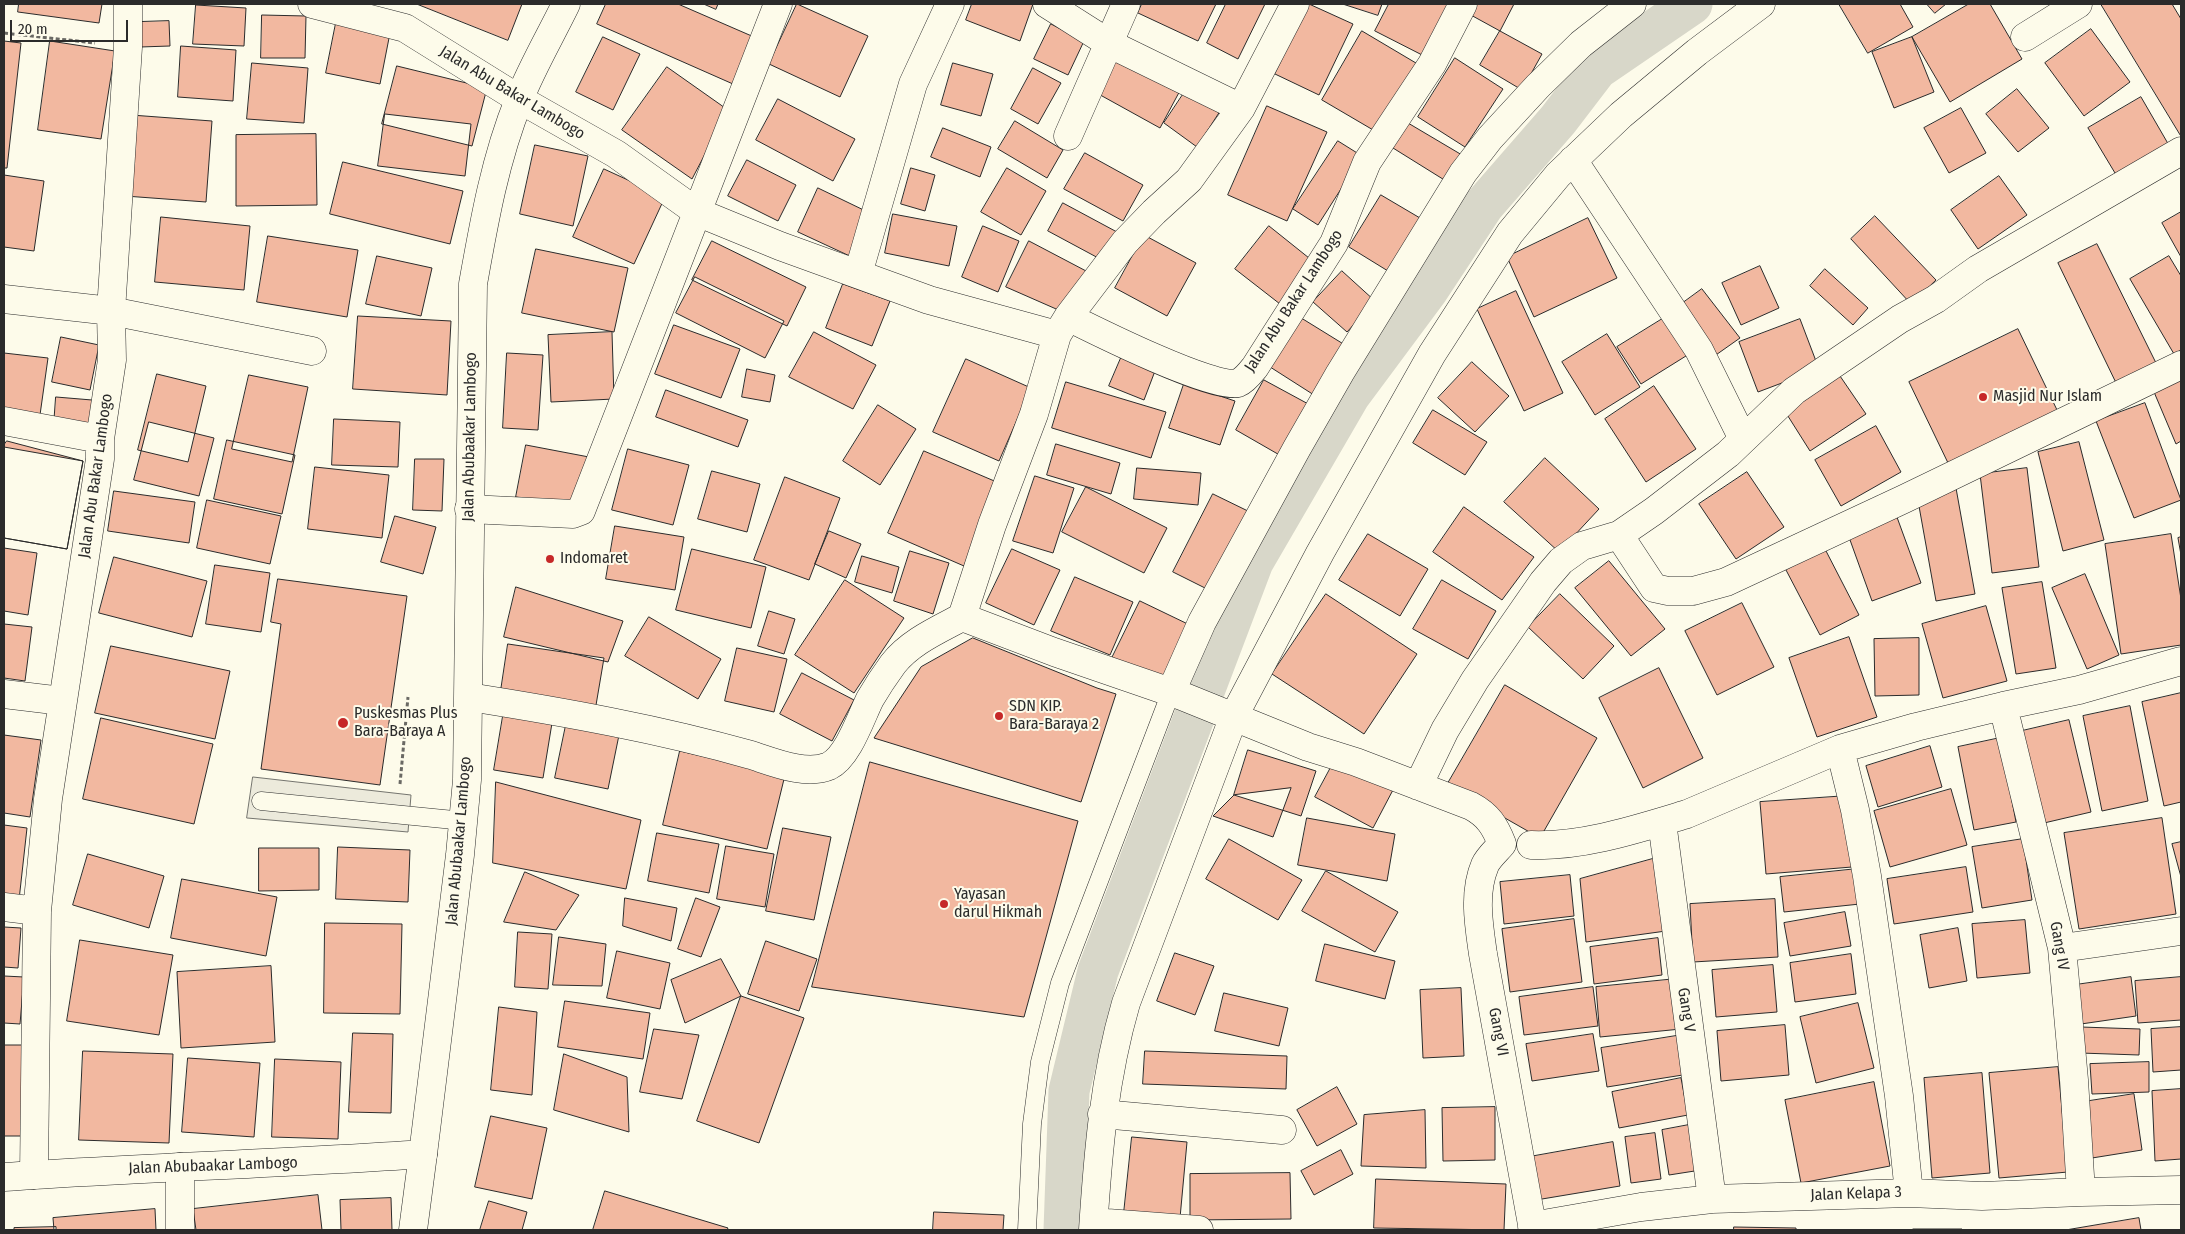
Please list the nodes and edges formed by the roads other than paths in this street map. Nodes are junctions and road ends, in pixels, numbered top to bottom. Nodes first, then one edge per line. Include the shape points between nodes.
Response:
1 (128, 4) edge
2 (312, 4) edge
3 (566, 4) edge
4 (778, 4) edge
5 (950, 4) edge
6 (1047, 4) edge
7 (1126, 4) edge
8 (1295, 4) edge
9 (1464, 4) edge
10 (1632, 4) edge
11 (1761, 4) edge
12 (2078, 4) edge
13 (2025, 37) dead end
14 (1110, 44) junction
15 (519, 99) junction
16 (1241, 108) junction
17 (1068, 136) dead end
18 (2181, 151) edge
19 (1574, 160) junction
20 (697, 212) junction
21 (858, 274) junction
22 (4, 299) edge
23 (112, 311) junction
24 (1062, 326) junction
25 (312, 350) dead end
26 (2181, 364) edge
27 (4, 421) edge
28 (100, 439) junction
29 (1743, 439) junction
30 (469, 509) junction
31 (1619, 535) junction
32 (962, 617) junction
33 (2181, 662) edge
34 (4, 694) edge
35 (1177, 694) junction
36 (469, 697) junction
37 (62, 701) junction
38 (2003, 706) junction
39 (1231, 715) junction
40 (1840, 749) junction
41 (1418, 786) junction
42 (260, 801) dead end
43 (464, 821) junction
44 (1662, 822) junction
45 (1531, 845) dead end
46 (4, 907) edge
47 (37, 912) junction
48 (2181, 931) edge
49 (2062, 948) junction
50 (1102, 1114) junction
51 (1282, 1130) dead end
52 (423, 1154) junction
53 (180, 1167) junction
54 (34, 1175) junction
55 (4, 1177) edge
56 (2181, 1190) edge
57 (1909, 1192) junction
58 (2081, 1192) junction
59 (1712, 1198) junction
60 (1093, 1226) edge
61 (1533, 1228) edge
62 (180, 1230) edge
63 (413, 1230) edge
64 (1027, 1230) edge
65 (1199, 1230) edge

1 - 23 street, Jalan Abu Bakar Lambogo
2 - 15 street, Jalan Abu Bakar Lambogo via 405,28
3 - 15 street, Jalan Abubaakar Lambogo
4 - 20 street
5 - 21 street via 913,84
6 - 14 street
7 - 14 street
8 - 16 street
9 - 24 street, Jalan Abu Bakar Lambogo via 1432,64 1367,162 1334,243 1255,367 1244,379 1228,383
10 - 35 street via 1580,44 1538,86 1463,173 1340,373 1202,622
11 - 19 street via 1621,115
12 - 13 street
14 - 16 street
14 - 17 street
15 - 20 street, Jalan Abu Bakar Lambogo via 616,154
15 - 30 street, Jalan Abubaakar Lambogo via 497,165 473,284
16 - 24 street via 1189,180 1126,242
18 - 29 street via 1978,269 1936,299 1900,319 1794,391
19 - 29 street via 1699,350
19 - 39 street via 1510,233 1432,354
20 - 21 street, Jalan Abu Bakar Lambogo
20 - 30 street via 581,511 573,514
21 - 24 street, Jalan Abu Bakar Lambogo via 929,300
22 - 23 street
23 - 25 street
23 - 28 street, Jalan Abu Bakar Lambogo via 112,360
24 - 32 street
26 - 31 street via 1726,582 1693,590 1654,588
27 - 28 street
28 - 37 street, Jalan Abu Bakar Lambogo via 100,459
29 - 31 street via 1692,483
30 - 36 street, Jalan Abubaakar Lambogo
31 - 41 street via 1582,546 1561,561 1543,582 1475,680 1445,730
32 - 35 street
32 - 36 street via 919,641 894,662 871,697 839,758 829,766 813,769 787,767 660,732
33 - 38 street via 2079,690
34 - 37 street
35 - 39 street
35 - 64 lane via 1058,992 1040,1062 1032,1124
36 - 43 street, Jalan Abubaakar Lambogo
37 - 47 street, Jalan Abu Bakar Lambogo
38 - 40 street
38 - 49 street, Gang IV
39 - 41 street via 1308,747
39 - 50 street via 1126,1003 1115,1042
40 - 44 street
40 - 57 street via 1867,876 1899,1096
41 - 61 street, Gang VI via 1480,811 1494,825 1502,844 1485,864 1478,889 1478,921
42 - 43 lane
43 - 52 street, Jalan Abubaakar Lambogo
44 - 45 street via 1553,846
44 - 59 street, Gang V
46 - 47 street
47 - 54 street, Jalan Abu Bakar Lambogo
48 - 49 street
49 - 58 street, Gang IV
50 - 51 street
50 - 60 street
52 - 53 street, Jalan Abubaakar Lambogo via 303,1163
52 - 63 street
53 - 54 street, Jalan Abubaakar Lambogo
53 - 62 street
54 - 55 street, Jalan Abubaakar Lambogo
56 - 58 street, Jalan Kelapa 3
57 - 58 street, Jalan Kelapa 3 via 1982,1196
57 - 59 street, Jalan Kelapa 3
59 - 61 street, Jalan Kelapa 3 via 1641,1207
60 - 65 street

